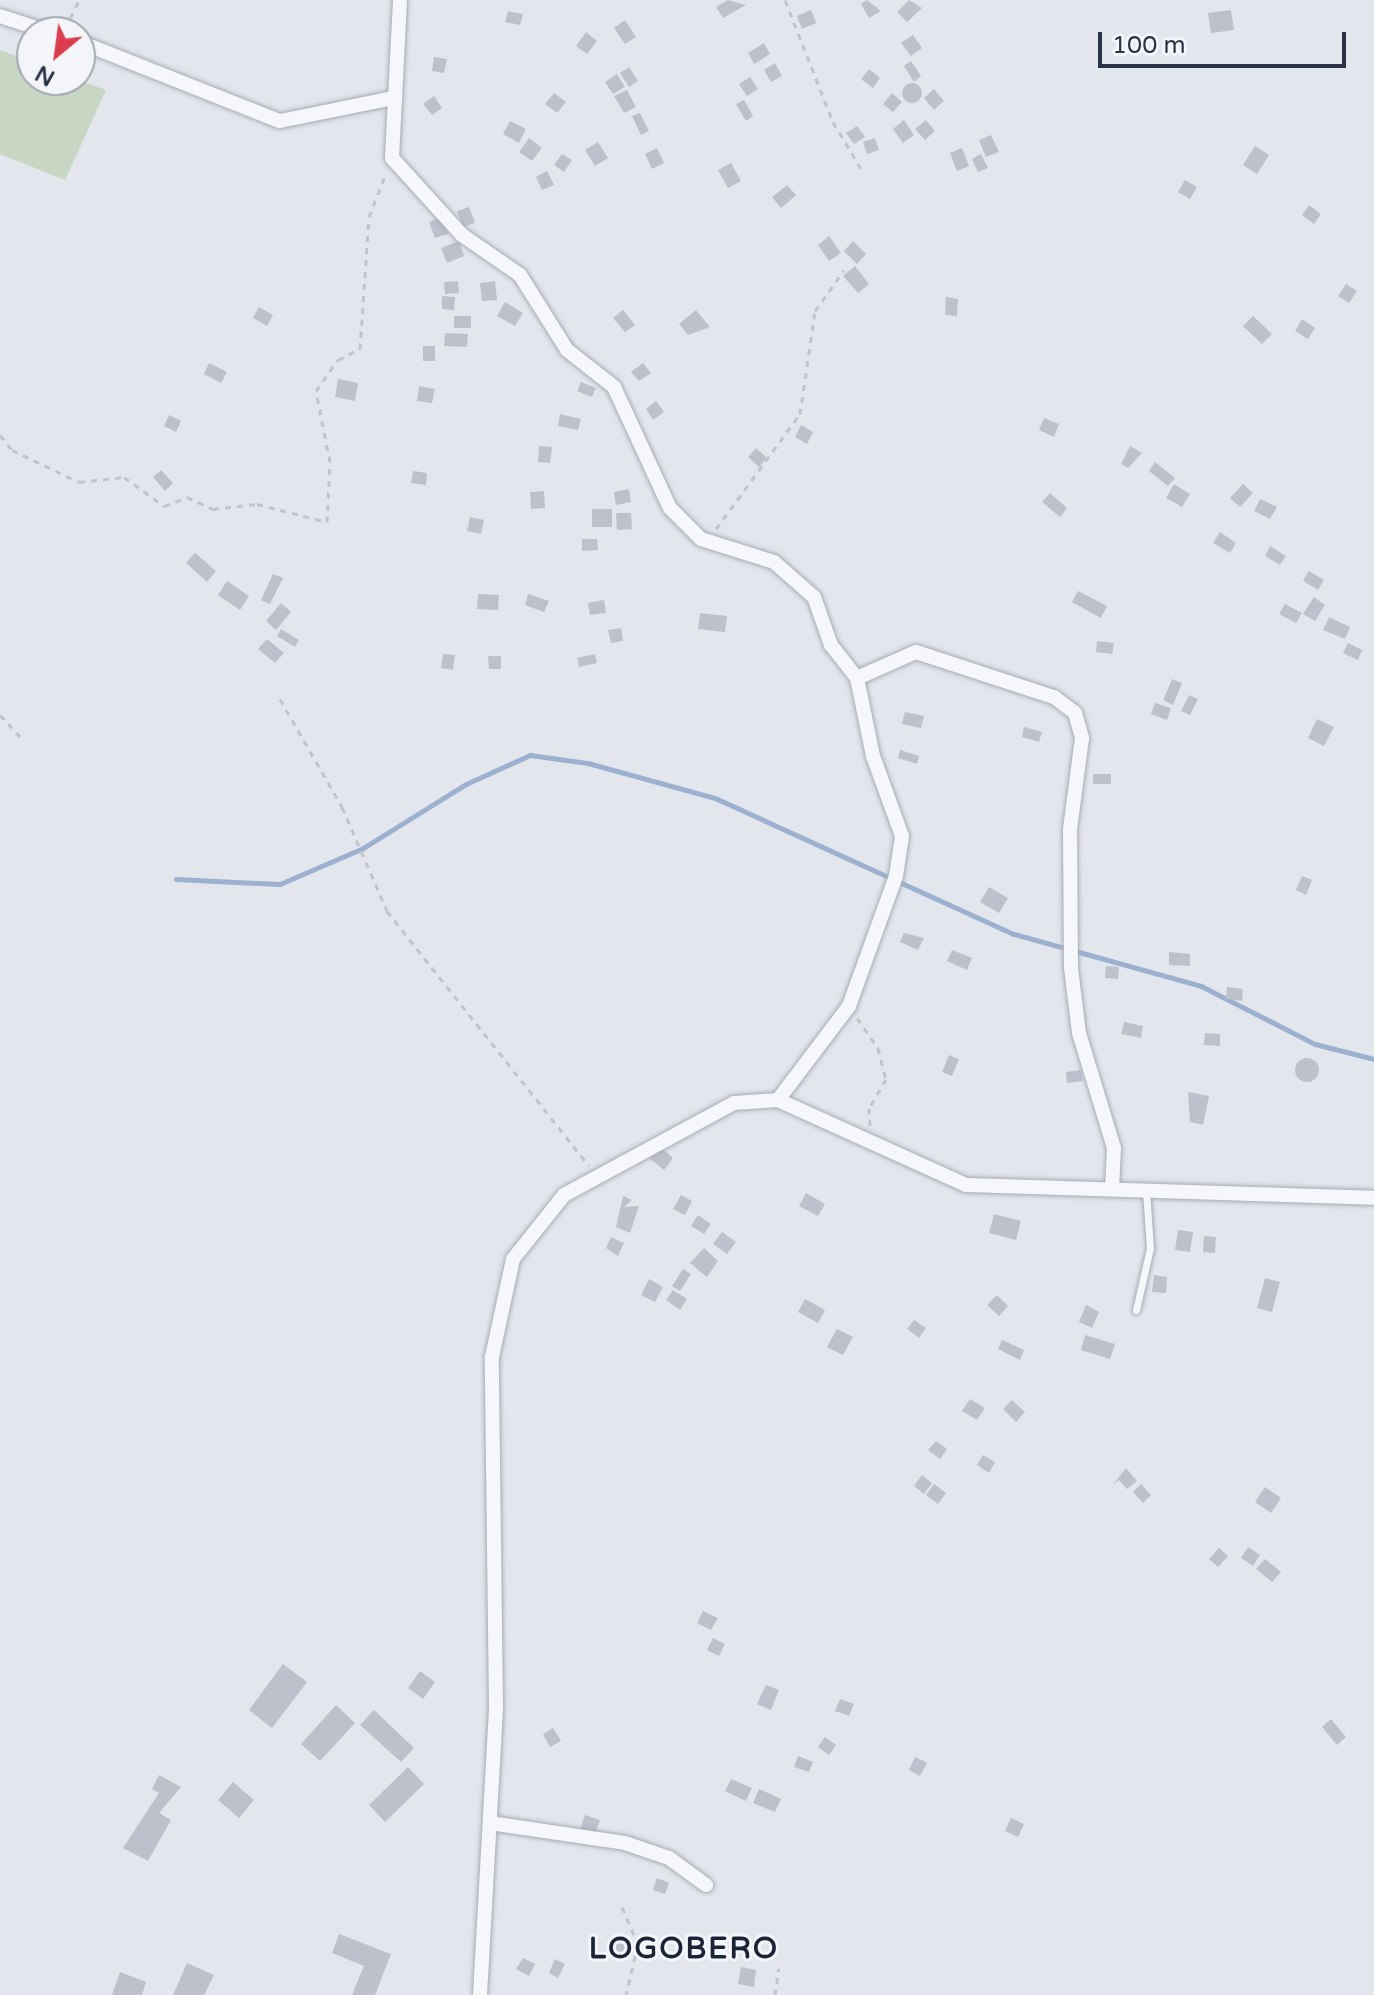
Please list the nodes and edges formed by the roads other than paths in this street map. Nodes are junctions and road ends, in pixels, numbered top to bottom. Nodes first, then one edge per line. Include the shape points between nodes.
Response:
1 (400, 0) edge
2 (96, 48) edge
3 (393, 98) junction
4 (857, 678) junction
5 (778, 1100) junction
6 (1112, 1189) junction
7 (1146, 1191) junction
8 (1374, 1198) edge
9 (1136, 1310) dead end
10 (490, 1823) junction
11 (706, 1885) dead end
12 (480, 1995) edge

1 - 3 street
2 - 3 street via 280,121
3 - 4 street via 392,158 462,235 520,275 567,350 614,387 670,508 710,544 774,562 814,597 831,645
4 - 5 street via 873,756 902,836 887,906 849,1006
4 - 6 street via 916,652 1054,697 1075,713 1082,738 1070,829 1071,968 1079,1033 1114,1148
5 - 6 street via 966,1185
5 - 10 street via 734,1103 597,1175 534,1224 500,1306 492,1357 496,1708
6 - 7 street
7 - 8 street
7 - 9 lane via 1150,1248
10 - 11 street via 625,1843 669,1858
10 - 12 street

